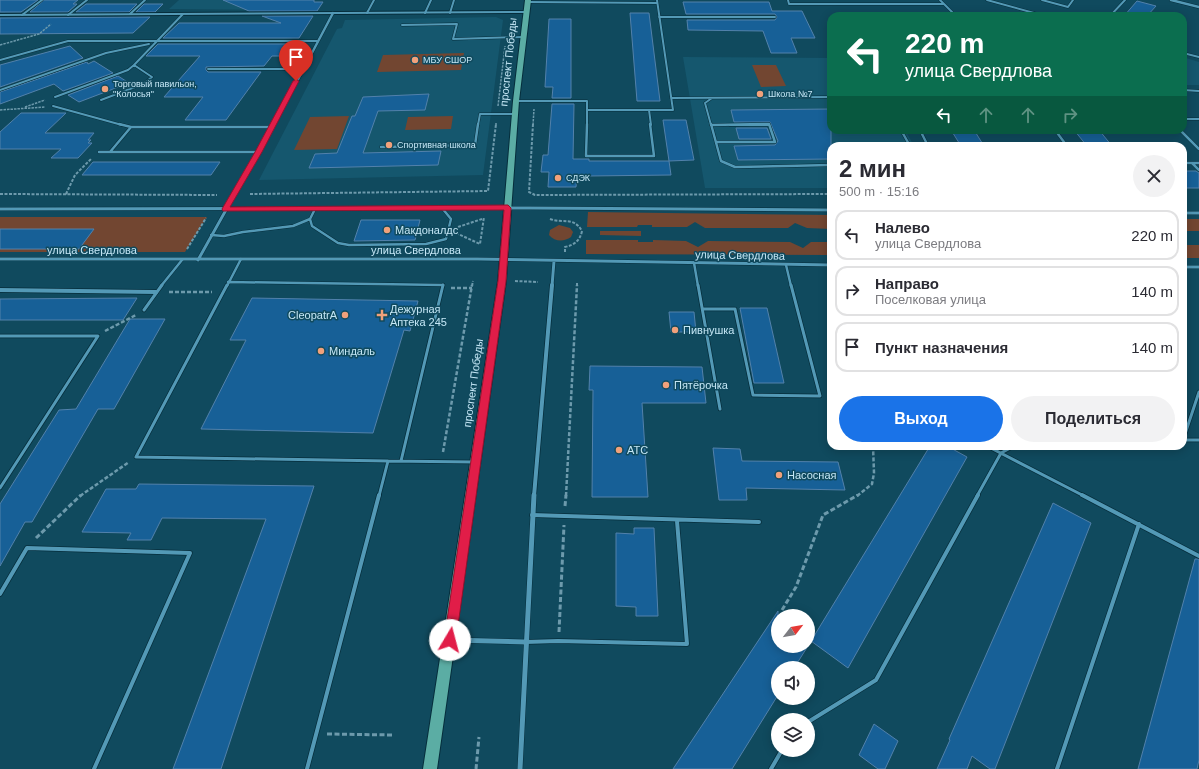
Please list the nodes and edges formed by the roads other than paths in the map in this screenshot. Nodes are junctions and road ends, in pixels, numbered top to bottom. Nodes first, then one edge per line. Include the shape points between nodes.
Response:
1 (42, 0) edge
2 (87, 0) edge
3 (145, 0) edge
4 (374, 0) edge
5 (430, 0) edge
6 (454, 0) edge
7 (788, 0) edge
8 (940, 0) edge
9 (987, 0) edge
10 (1042, 0) edge
11 (1073, 0) edge
12 (1125, 0) edge
13 (1171, 0) edge
14 (528, 1) edge
15 (576, 1) edge
16 (657, 1) edge
17 (944, 4) junction
18 (1199, 7) edge
19 (527, 12) junction
20 (952, 12) edge
21 (1030, 12) edge
22 (1114, 12) edge
23 (333, 13) junction
24 (367, 13) junction
25 (425, 13) junction
26 (450, 13) junction
27 (130, 14) junction
28 (183, 14) junction
29 (0, 15) edge
30 (22, 15) junction
31 (68, 15) junction
32 (659, 17) junction
33 (774, 17) dead end
34 (402, 24) dead end
35 (525, 37) junction
36 (318, 41) junction
37 (155, 42) junction
38 (1187, 54) edge
39 (1199, 57) edge
40 (0, 60) edge
41 (134, 65) junction
42 (208, 69) dead end
43 (302, 69) junction
44 (0, 90) edge
45 (1187, 90) edge
46 (1199, 91) edge
47 (55, 97) road end
48 (827, 97) edge
49 (671, 98) junction
50 (712, 98) junction
51 (101, 100) dead end
52 (516, 101) junction
53 (53, 106) road end
54 (587, 110) junction
55 (649, 110) junction
56 (516, 114) junction
57 (1187, 119) edge
58 (1199, 119) edge
59 (711, 125) junction
60 (130, 127) junction
61 (272, 127) junction
62 (1184, 134) edge
63 (716, 142) junction
64 (381, 146) dead end
65 (1199, 149) edge
66 (99, 152) road end
67 (110, 152) junction
68 (259, 152) junction
69 (1187, 163) edge
70 (1192, 163) junction
71 (1199, 163) edge
72 (827, 165) edge
73 (1199, 170) edge
74 (442, 208) junction
75 (508, 208) junction
76 (0, 209) edge
77 (226, 209) junction
78 (315, 209) junction
79 (827, 210) edge
80 (1187, 213) edge
81 (1199, 213) edge
82 (310, 219) junction
83 (212, 235) junction
84 (0, 259) edge
85 (240, 259) junction
86 (182, 260) junction
87 (198, 260) junction
88 (504, 260) junction
89 (554, 261) junction
90 (694, 263) junction
91 (786, 265) junction
92 (827, 265) edge
93 (1187, 267) edge
94 (1199, 267) edge
95 (228, 282) junction
96 (0, 290) edge
97 (156, 292) junction
98 (703, 309) junction
99 (144, 310) road end
100 (0, 336) edge
101 (1199, 392) edge
102 (720, 409) dead end
103 (1187, 428) edge
104 (1187, 440) edge
105 (1199, 440) edge
106 (995, 450) edge
107 (1007, 450) edge
108 (1001, 453) junction
109 (388, 461) junction
110 (401, 461) junction
111 (475, 462) junction
112 (0, 488) edge
113 (532, 515) junction
114 (677, 521) junction
115 (759, 522) dead end
116 (1139, 524) junction
117 (1199, 556) edge
118 (0, 594) edge
119 (450, 640) junction
120 (525, 642) junction
121 (815, 718) edge
122 (778, 757) edge
123 (94, 769) edge
124 (307, 769) edge
125 (430, 769) edge
126 (520, 769) edge
127 (771, 769) edge
128 (1057, 769) edge

1 - 30 lane
2 - 31 lane
3 - 27 lane
4 - 24 lane
5 - 25 lane
6 - 26 lane
7 - 17 lane via 789,4
8 - 17 lane
9 - 21 lane
10 - 11 lane via 1068,6
12 - 22 lane
13 - 18 street
14 - 15 lane
14 - 19 main road, проспект Победы
15 - 16 lane
16 - 32 lane
17 - 20 lane
19 - 26 main road
19 - 35 main road, проспект Победы
23 - 24 main road
23 - 28 main road
23 - 36 street
24 - 25 main road
25 - 26 main road
27 - 28 main road
27 - 31 main road
28 - 37 lane
29 - 30 main road
30 - 31 main road
32 - 33 lane
32 - 49 lane
34 - 35 lane via 457,24 453,39
35 - 52 main road, проспект Победы
36 - 37 lane
36 - 43 street
37 - 40 lane via 68,41
37 - 41 lane
37 - 44 lane via 106,53
38 - 39 lane
41 - 47 lane via 128,70
41 - 51 lane via 152,76 143,84
42 - 43 lane
43 - 61 street
45 - 46 lane
48 - 50 lane
49 - 50 lane
49 - 55 lane via 673,110
50 - 59 lane via 705,103
52 - 54 lane via 587,101
52 - 56 main road, проспект Победы
53 - 60 lane
54 - 55 lane
54 - 55 lane via 586,156 654,156
56 - 64 lane via 480,114 475,145
56 - 75 main road, проспект Победы
57 - 58 lane
59 - 63 lane
59 - 63 lane via 769,124 775,142
60 - 61 lane
60 - 67 lane
61 - 68 street
62 - 65 lane
63 - 72 lane via 721,161 735,167
66 - 67 lane
67 - 68 lane
68 - 77 street
69 - 70 lane
70 - 71 lane
70 - 73 lane
74 - 75 street
74 - 78 street
74 - 82 lane via 451,219 446,239 426,244 338,243 312,226
75 - 79 street
75 - 88 main road, проспект Победы
76 - 77 street
77 - 78 street
77 - 83 street
78 - 82 lane
80 - 81 street
82 - 83 lane via 293,226 224,236
83 - 87 street
84 - 86 street, улица Свердлова
85 - 87 street, улица Свердлова
85 - 88 street, улица Свердлова
85 - 95 lane
86 - 87 street, улица Свердлова
86 - 97 lane
88 - 89 street, улица Свердлова
88 - 111 main road, проспект Победы
89 - 90 street, улица Свердлова
89 - 113 street
90 - 91 street, улица Свердлова
90 - 98 lane
91 - 92 street, улица Свердлова
91 - 98 lane via 820,396 753,395 735,309
93 - 94 street
95 - 109 lane via 136,457
95 - 110 lane via 443,285
96 - 97 street
97 - 99 lane
98 - 102 lane
100 - 112 lane via 98,336
101 - 103 lane
104 - 105 lane
106 - 108 lane
107 - 108 lane
108 - 116 lane
108 - 121 lane via 876,680
109 - 110 lane
109 - 124 lane
110 - 111 lane
111 - 119 main road, проспект Победы
113 - 114 lane
113 - 120 street
114 - 115 lane
114 - 120 lane via 687,644
116 - 117 lane
116 - 128 lane
118 - 123 lane via 27,548 190,553
119 - 120 street
119 - 125 main road, проспект Победы
120 - 126 street
122 - 127 lane

